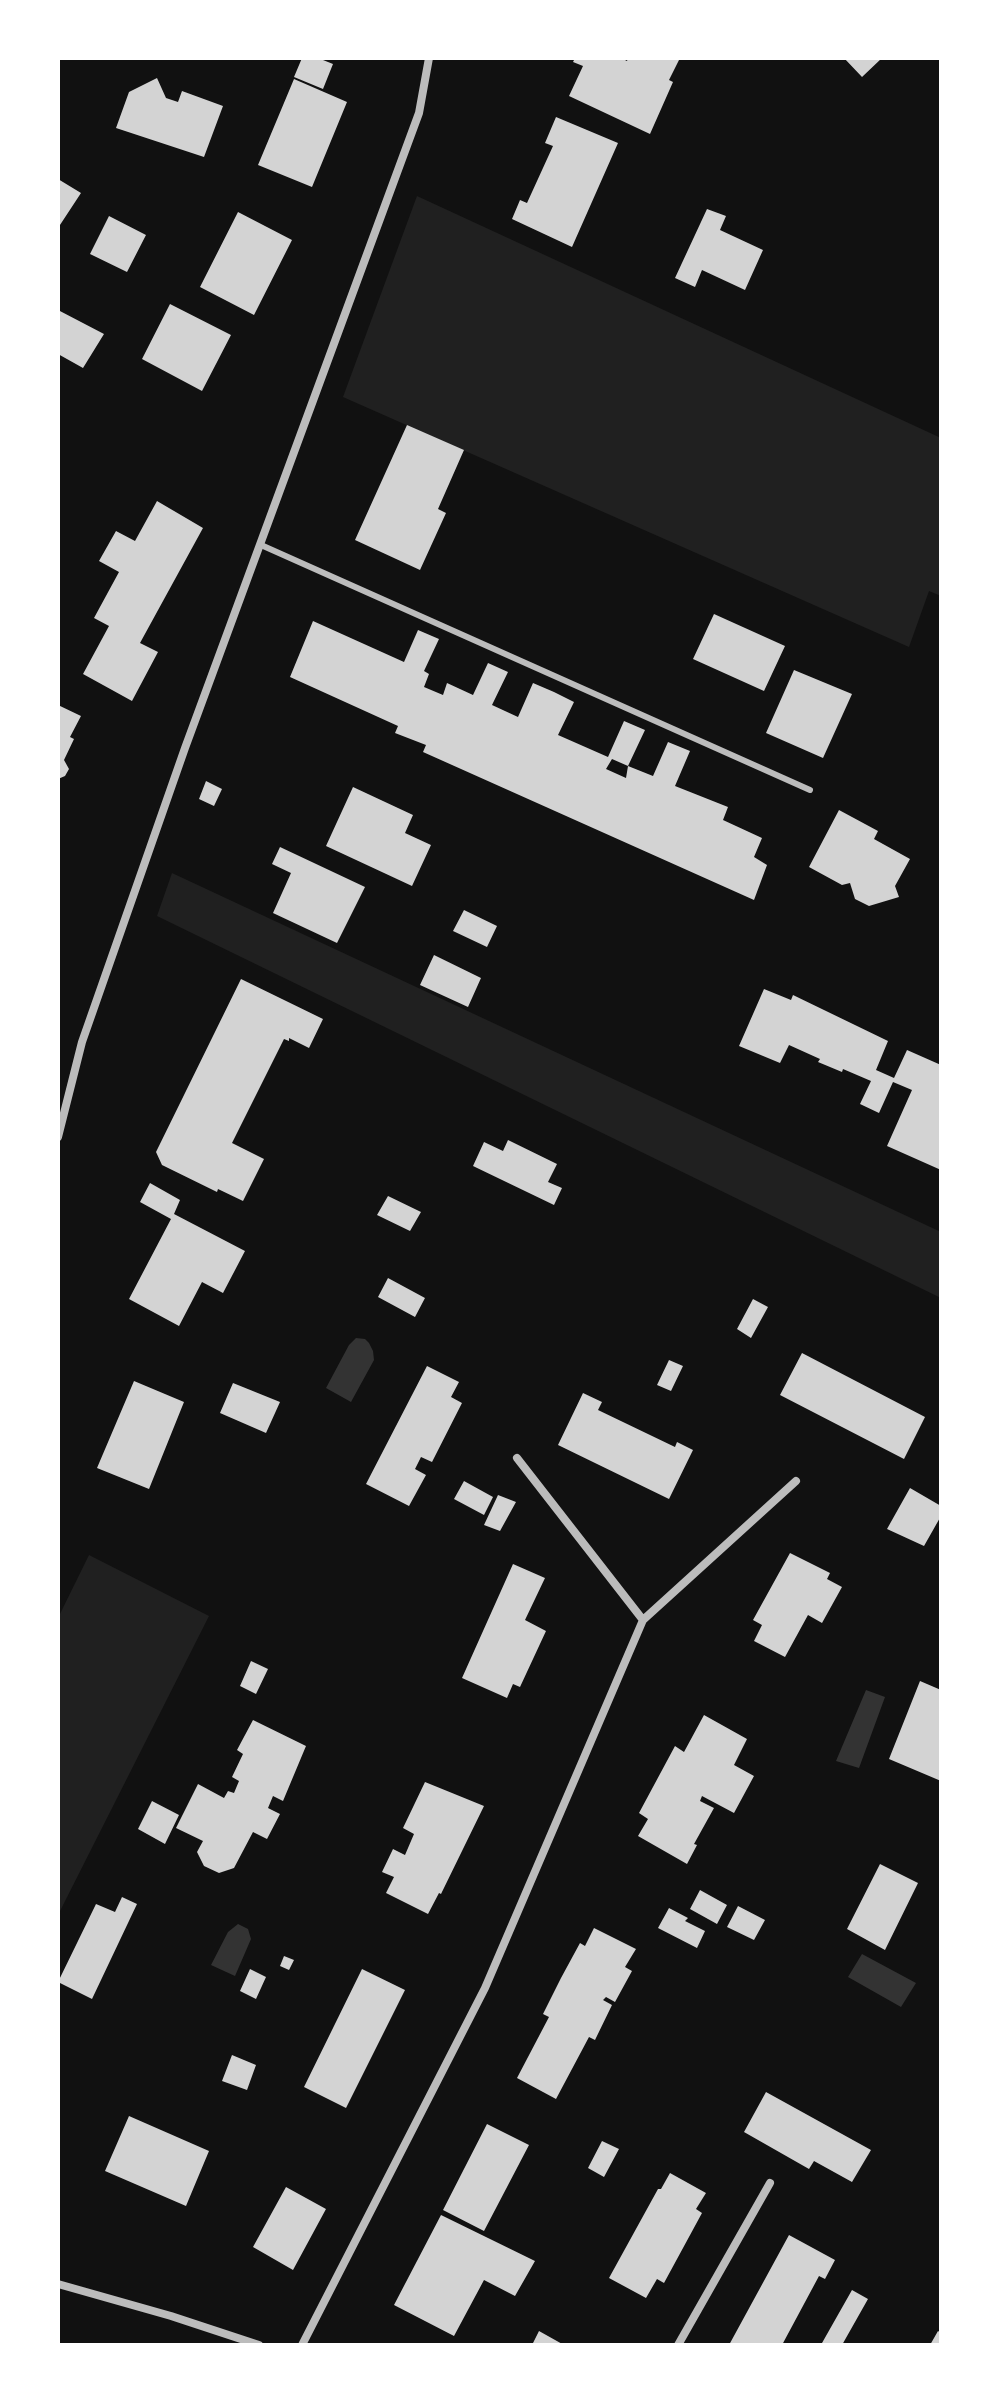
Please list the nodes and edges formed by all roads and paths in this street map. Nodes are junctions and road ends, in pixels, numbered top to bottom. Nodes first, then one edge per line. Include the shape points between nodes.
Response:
1 (429, 58) edge
2 (261, 545) junction
3 (810, 790) dead end
4 (58, 1137) edge
5 (517, 1458) dead end
6 (796, 1481) dead end
7 (643, 1620) junction
8 (770, 2183) dead end
9 (58, 2284) edge
10 (259, 2345) edge
11 (302, 2345) edge
12 (678, 2345) edge

1 - 2 street via 419,113
2 - 3 lane
2 - 4 street via 87,1028
5 - 7 street
6 - 7 street
7 - 11 street via 485,1988
8 - 12 street
9 - 10 street

